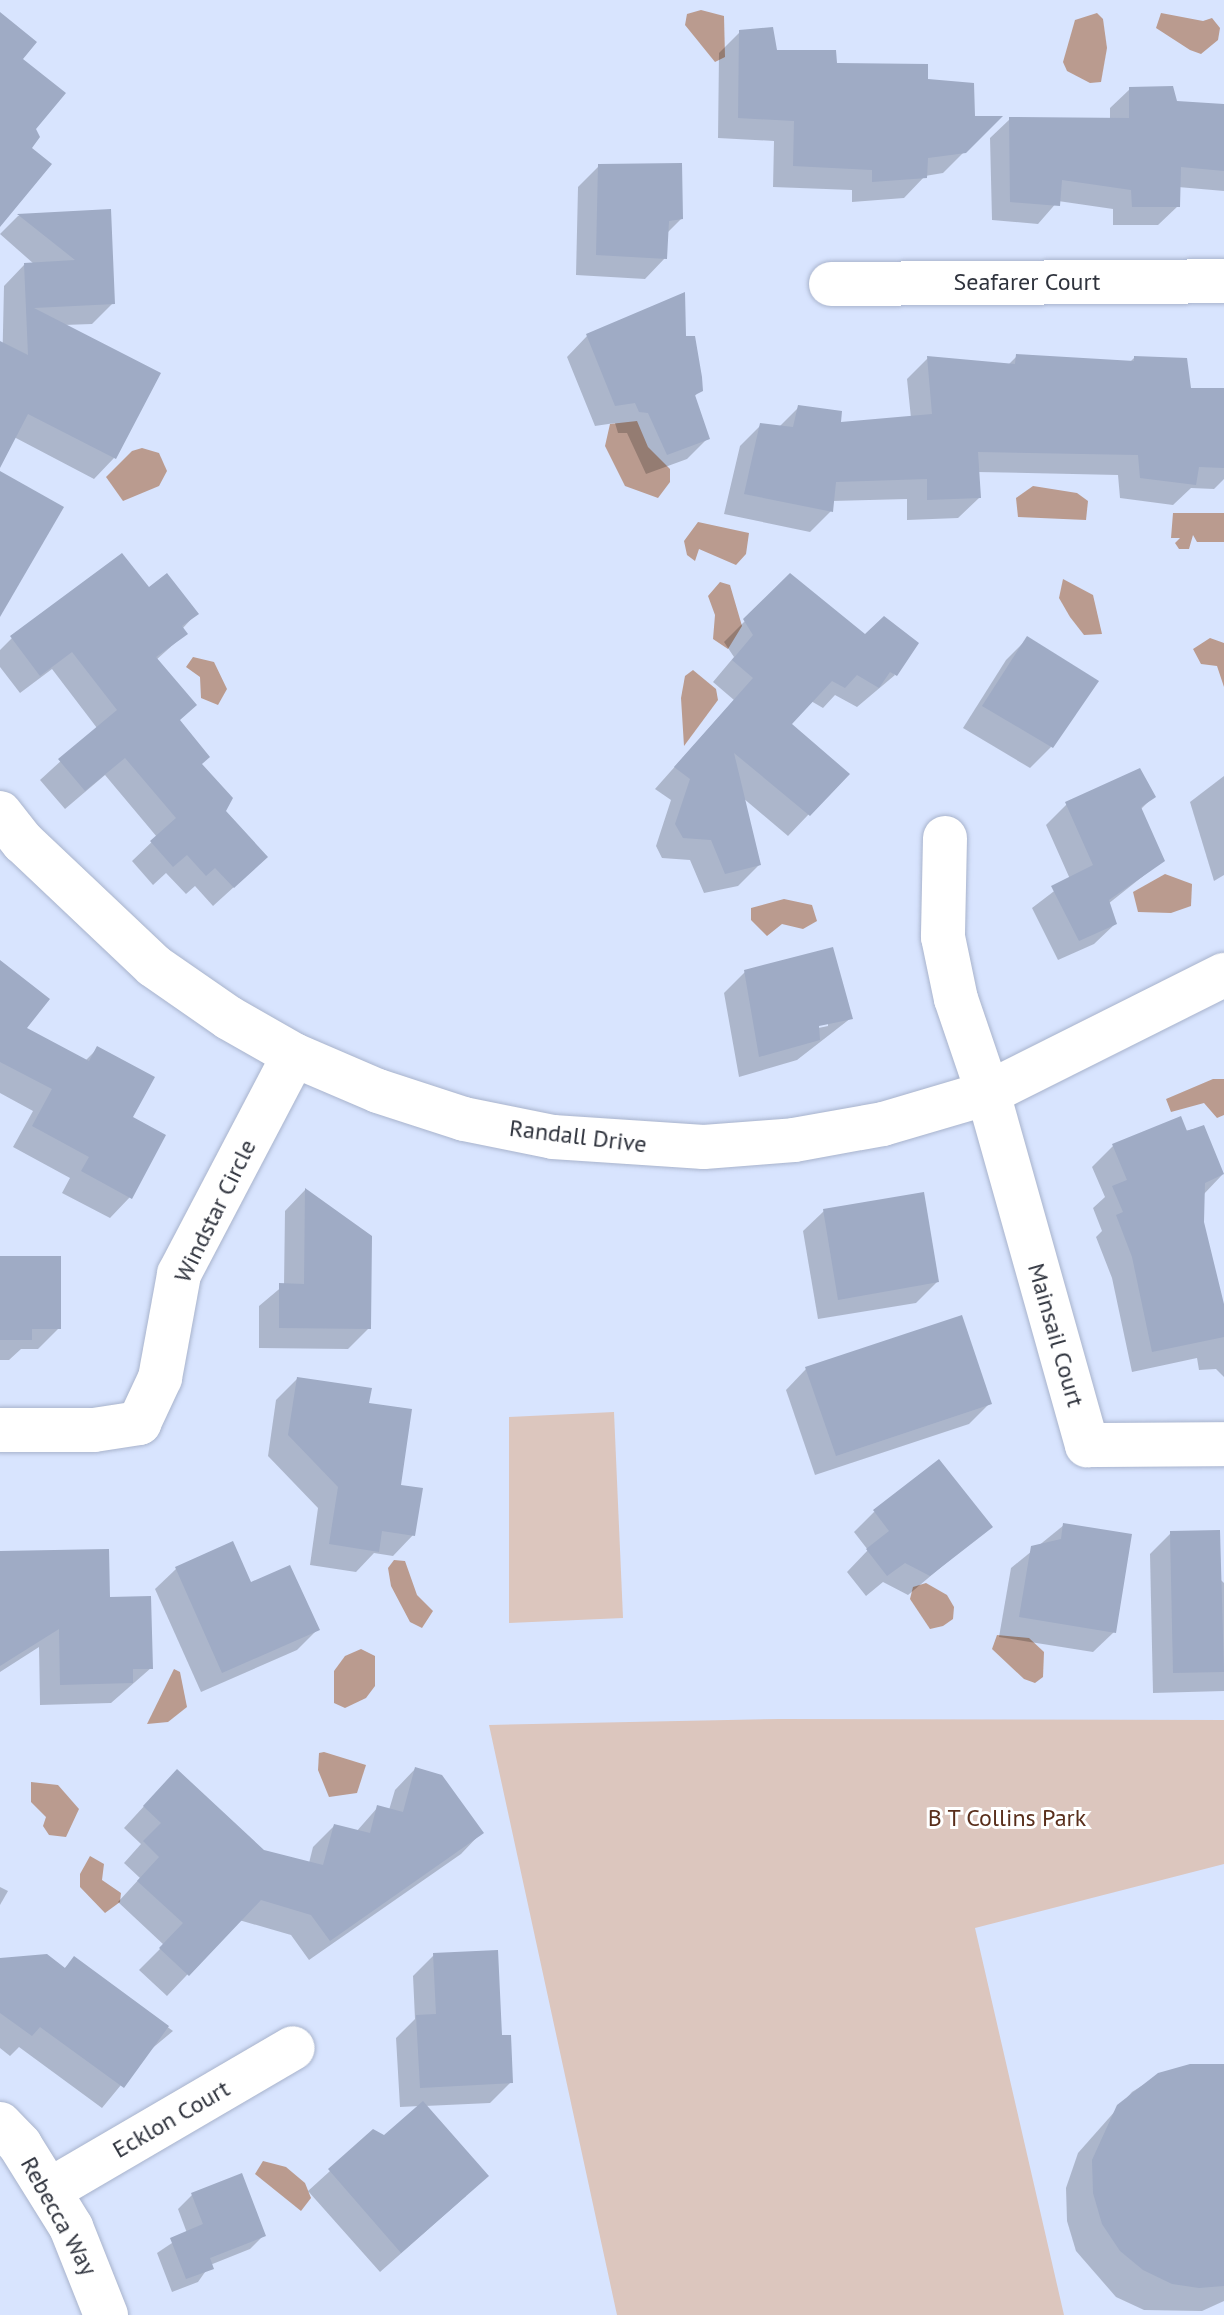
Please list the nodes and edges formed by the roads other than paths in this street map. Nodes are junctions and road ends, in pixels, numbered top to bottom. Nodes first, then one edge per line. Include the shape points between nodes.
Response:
1 (1224, 281) edge
2 (831, 284) dead end
3 (0, 813) edge
4 (945, 838) dead end
5 (1224, 975) edge
6 (294, 1055) junction
7 (988, 1093) junction
8 (0, 1430) edge
9 (1224, 1444) edge
10 (293, 2048) dead end
11 (0, 2124) edge
12 (50, 2190) junction
13 (106, 2315) edge

1 - 2 street, Seafarer Court
3 - 6 street, Randall Drive via 23,842 154,966
4 - 7 street via 943,937 956,999
5 - 7 street, Randall Drive
6 - 7 street, Randall Drive via 378,1091 464,1119 613,1144 704,1147 794,1140 883,1124
6 - 8 street, Windstar Circle via 179,1274 160,1378 139,1423 94,1430
7 - 9 street, Mainsail Court via 1087,1445
10 - 12 street, Ecklon Court
11 - 12 street, Rebecca Way
12 - 13 street, Rebecca Way

